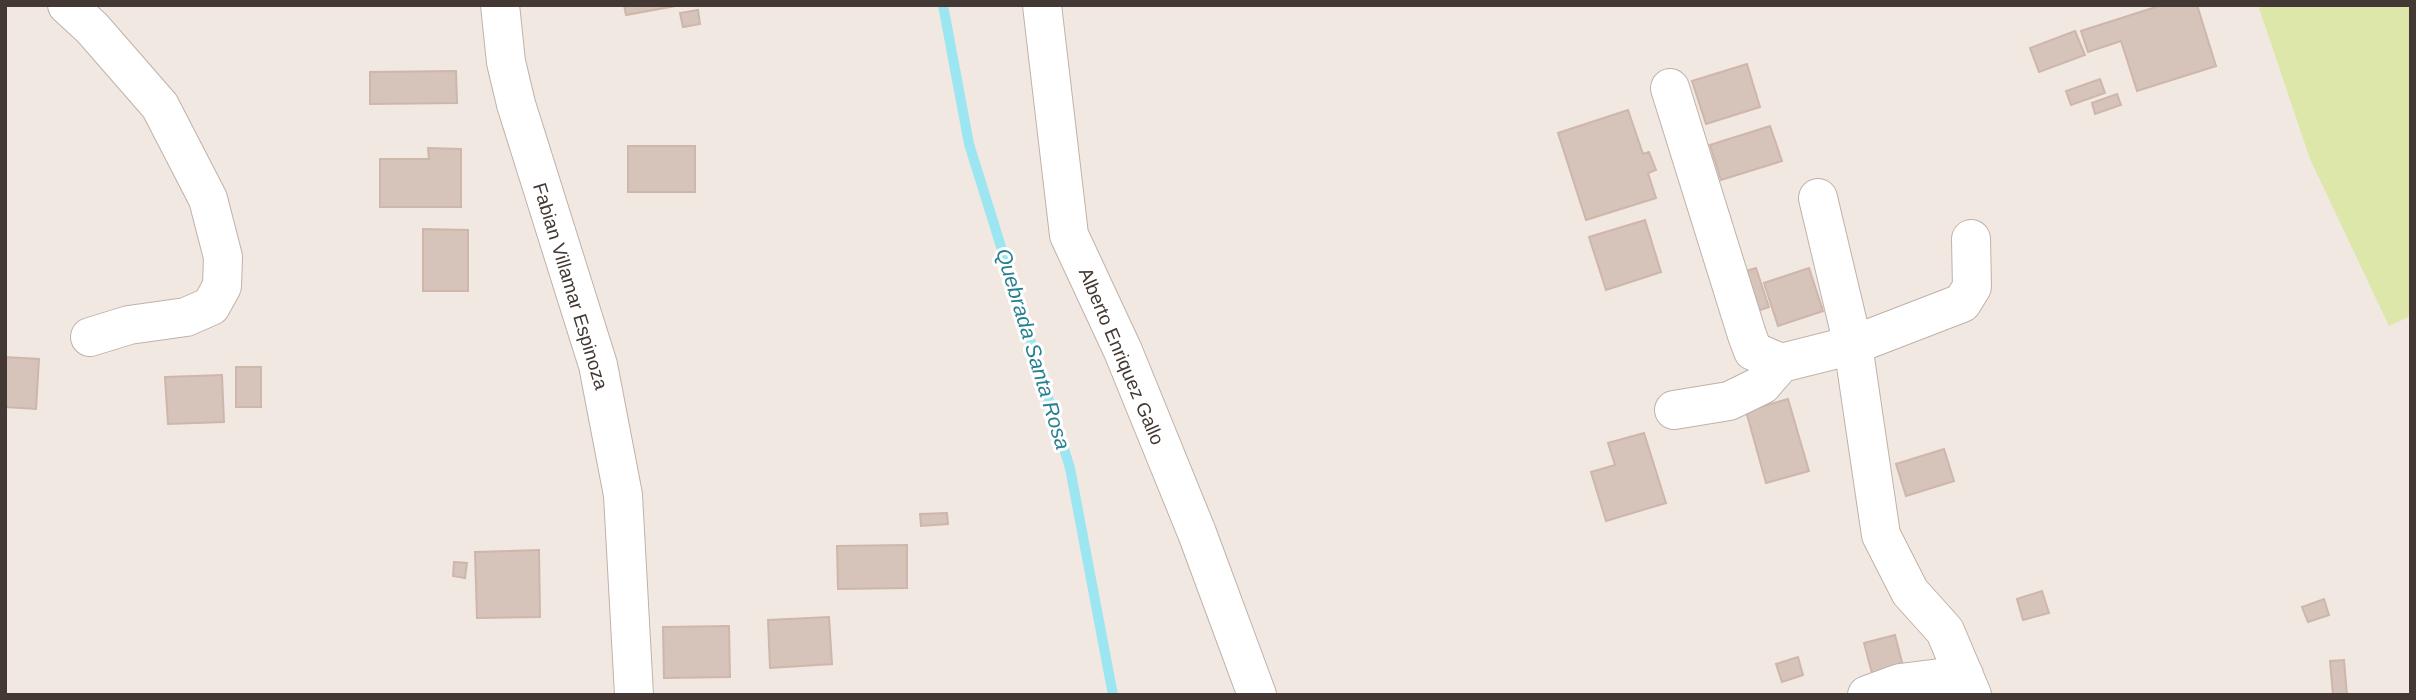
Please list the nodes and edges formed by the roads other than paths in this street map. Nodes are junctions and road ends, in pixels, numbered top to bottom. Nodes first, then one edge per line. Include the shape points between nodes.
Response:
1 (67, 5) edge
2 (500, 5) edge
3 (1042, 5) edge
4 (1670, 88) dead end
5 (1818, 198) dead end
6 (1971, 239) dead end
7 (90, 337) dead end
8 (1853, 345) junction
9 (1781, 363) junction
10 (1674, 410) dead end
11 (1968, 685) edge
12 (634, 695) edge
13 (1257, 695) edge
14 (1867, 695) edge

1 - 7 street via 160,106 208,200 223,257 222,286 211,306 187,317 129,325
2 - 12 street, Fabian Villamar Espinoza via 516,104 598,365 623,495
3 - 13 street, Alberto Enriquez Gallo via 1069,235 1123,351
4 - 9 street via 1746,335 1753,351
5 - 8 street
6 - 8 street via 1972,287 1962,303
8 - 9 street
8 - 11 street via 1881,536 1910,592 1945,631
9 - 10 street via 1762,384 1729,401
11 - 14 street via 1900,683

